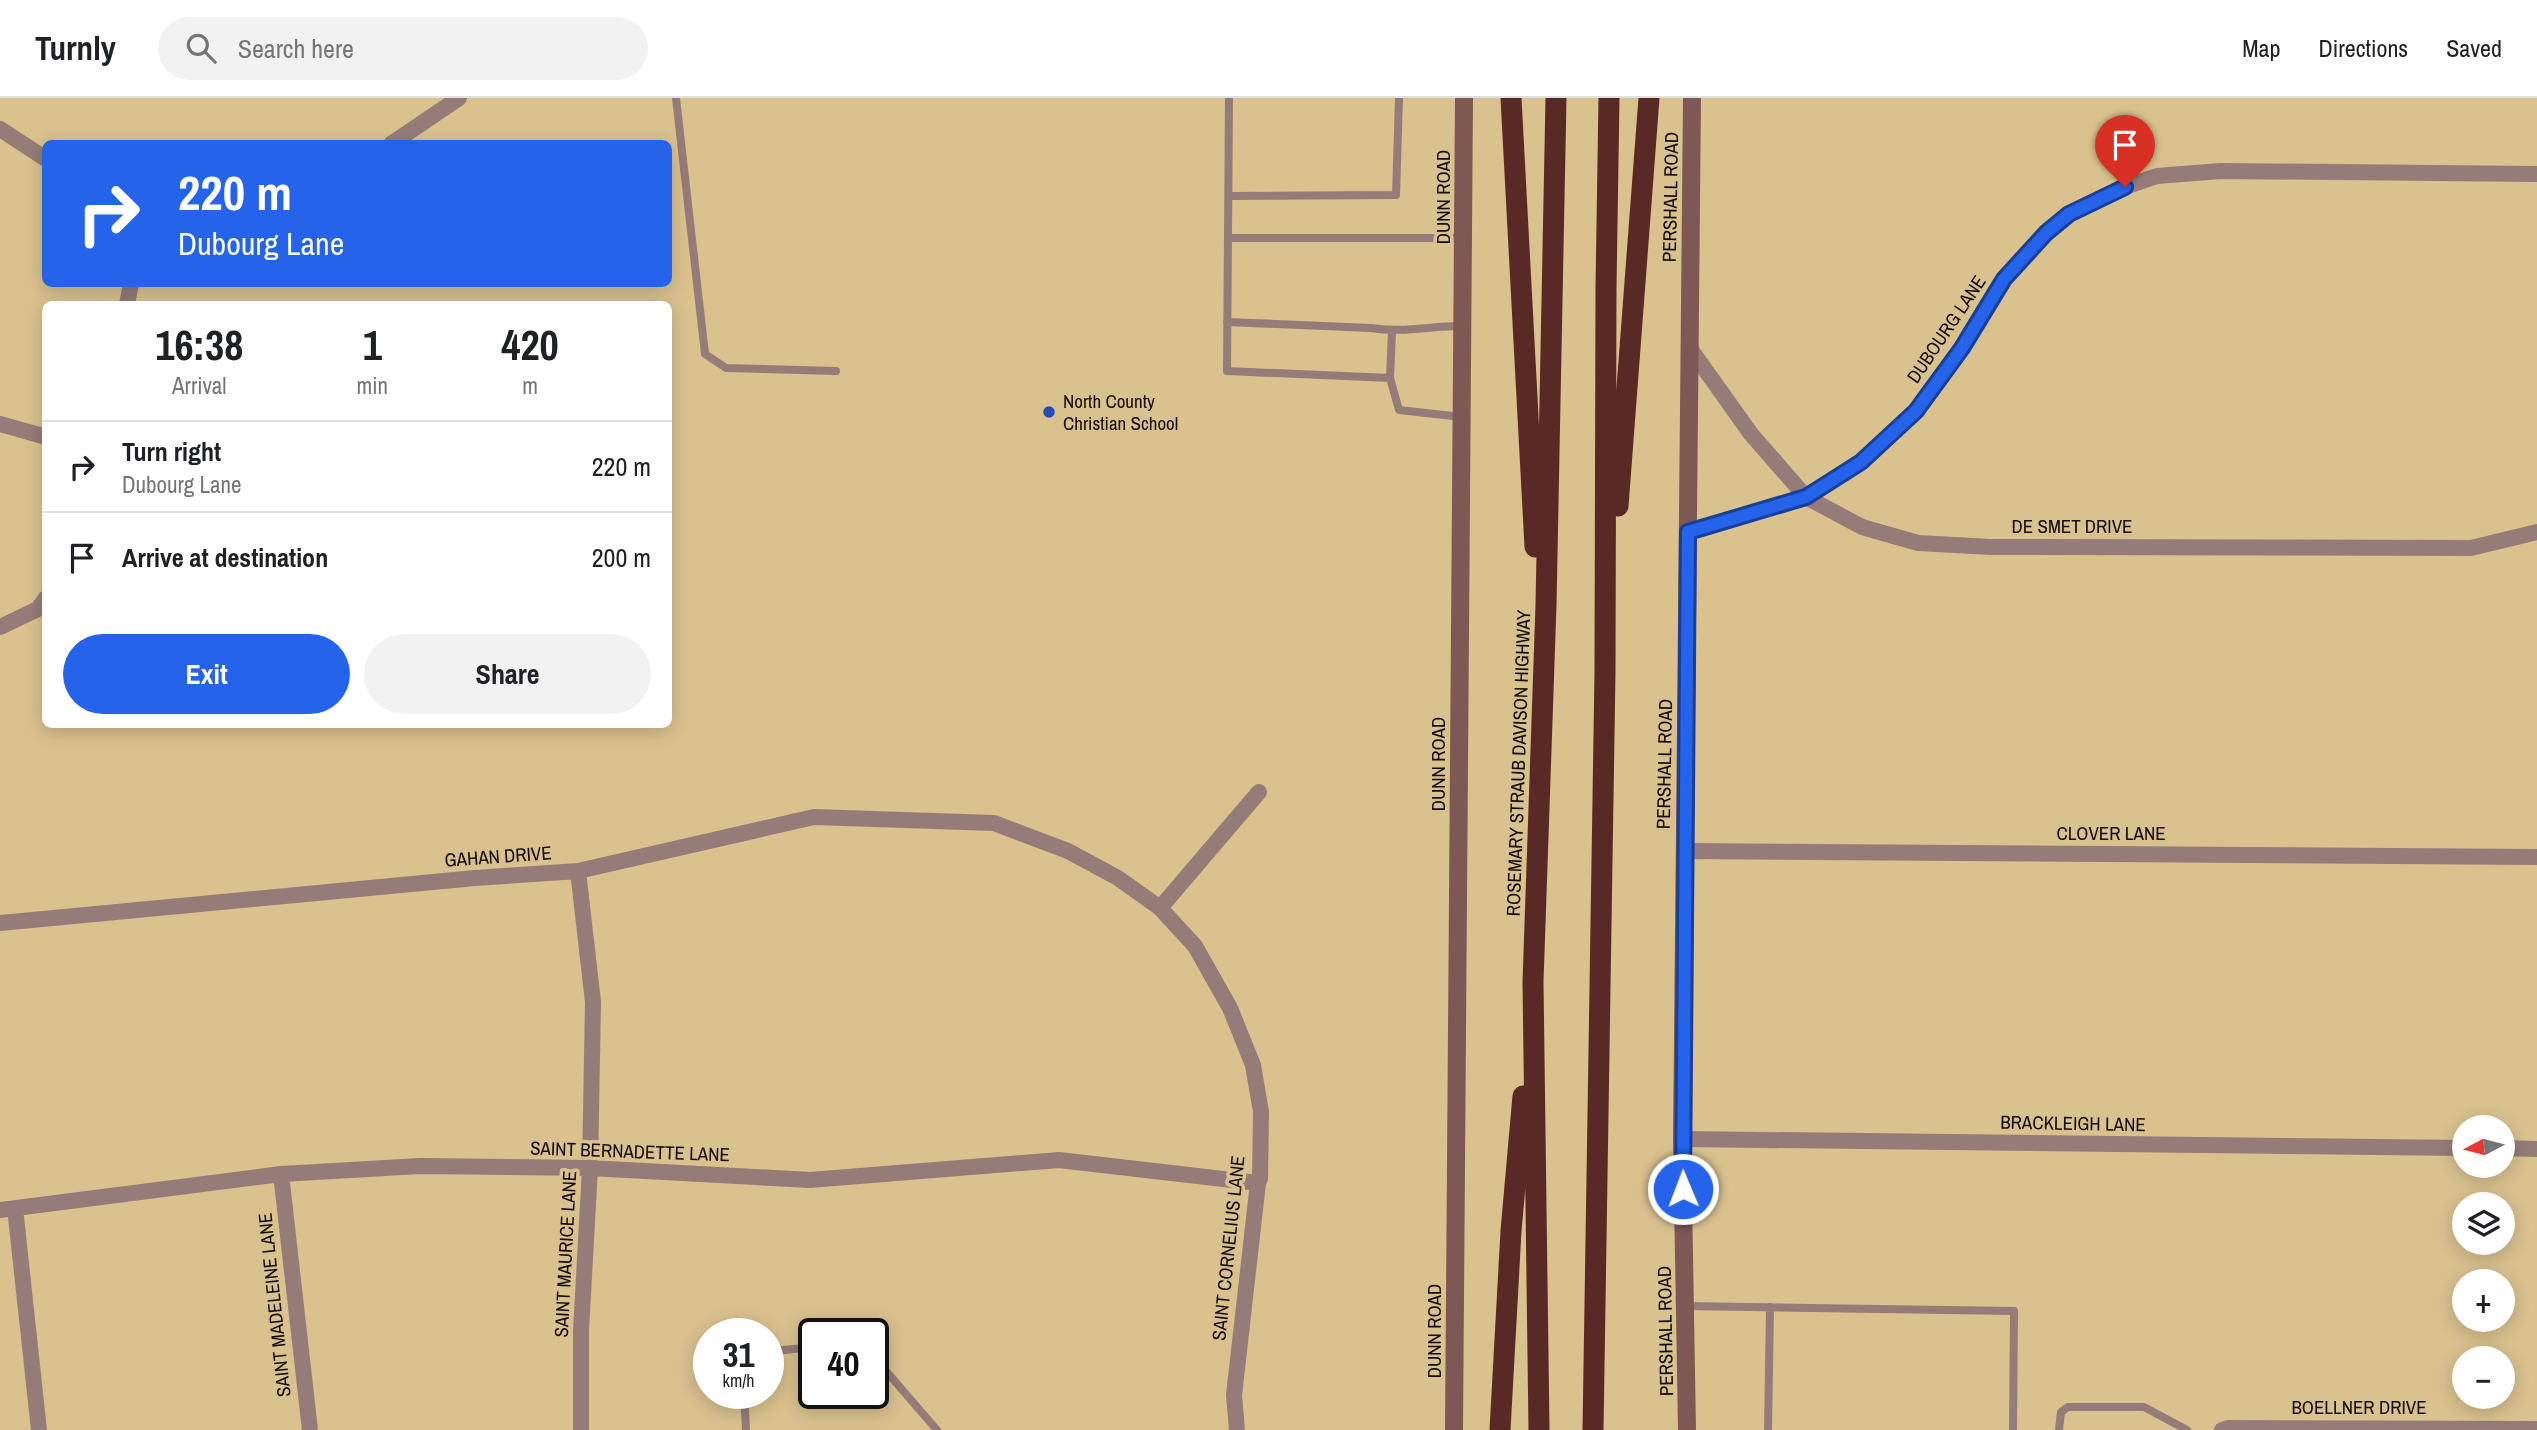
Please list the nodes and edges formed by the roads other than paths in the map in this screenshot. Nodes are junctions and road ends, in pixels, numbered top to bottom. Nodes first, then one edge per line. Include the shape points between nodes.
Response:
1 (459, 98) edge
2 (676, 98) edge
3 (1229, 98) edge
4 (1399, 98) edge
5 (1464, 98) edge
6 (1511, 98) edge
7 (1556, 98) edge
8 (1609, 98) edge
9 (1649, 98) edge
10 (1692, 98) edge
11 (0, 129) edge
12 (397, 140) edge
13 (42, 156) edge
14 (2537, 174) edge
15 (1228, 196) junction
16 (1228, 238) junction
17 (1463, 238) junction
18 (1227, 322) junction
19 (1462, 326) junction
20 (1392, 332) junction
21 (1689, 347) junction
22 (836, 372) dead end
23 (1390, 378) junction
24 (1462, 416) junction
25 (0, 424) edge
26 (42, 436) edge
27 (1806, 497) junction
28 (1688, 532) junction
29 (2537, 532) edge
30 (42, 604) edge
31 (1546, 605) junction
32 (0, 627) edge
33 (1605, 672) junction
34 (1259, 792) dead end
35 (994, 823) joint
36 (1685, 851) junction
37 (2537, 858) edge
38 (578, 871) junction
39 (1160, 908) junction
40 (0, 923) edge
41 (1533, 982) junction
42 (1682, 1139) junction
43 (2452, 1148) edge
44 (2515, 1148) edge
45 (2537, 1149) edge
46 (590, 1168) junction
47 (281, 1174) junction
48 (1258, 1183) junction
49 (8, 1209) edge
50 (1685, 1306) junction
51 (1770, 1307) junction
52 (889, 1374) edge
53 (745, 1409) edge
54 (2444, 1429) edge
55 (2537, 1429) edge
56 (39, 1430) edge
57 (310, 1430) edge
58 (581, 1430) edge
59 (746, 1430) edge
60 (937, 1430) edge
61 (1237, 1430) edge
62 (1454, 1430) edge
63 (1500, 1430) edge
64 (1539, 1430) edge
65 (1593, 1430) edge
66 (1687, 1430) edge
67 (1768, 1430) edge
68 (2013, 1430) edge
69 (2059, 1430) edge
70 (2187, 1430) edge
71 (2222, 1430) edge

1 - 12 street
2 - 22 lane via 705,355 726,368
3 - 15 lane
4 - 15 lane via 1396,195
5 - 17 street, DUNN ROAD
6 - 31 highway via 1535,557
7 - 31 highway, ROSEMARY STRAUB DAVISON HIGHWAY
8 - 33 highway
9 - 33 highway
10 - 21 street, PERSHALL ROAD
11 - 13 street
14 - 27 street, DUBOURG LANE via 2221,172 2157,176 2125,187 2069,214 2046,233 2004,279 1916,411 1861,462
15 - 16 lane
16 - 17 lane
16 - 18 lane
17 - 19 street, DUNN ROAD
18 - 20 lane
18 - 23 lane via 1227,371
19 - 20 lane
19 - 24 street, DUNN ROAD
20 - 23 lane
21 - 27 street, DE SMET DRIVE via 1751,434
21 - 28 street, PERSHALL ROAD
23 - 24 lane via 1398,411
24 - 62 street, DUNN ROAD
25 - 26 street
27 - 28 street, DUBOURG LANE
27 - 29 street, DE SMET DRIVE via 1862,527 1918,543 1991,547 2471,548
28 - 36 street, PERSHALL ROAD
30 - 32 street
31 - 41 highway, ROSEMARY STRAUB DAVISON HIGHWAY
33 - 65 highway
34 - 39 street
35 - 38 street, GAHAN DRIVE via 814,817
35 - 39 street, SAINT CORNELIUS LANE via 1068,851
36 - 37 street, CLOVER LANE
36 - 42 street, PERSHALL ROAD
38 - 40 street, GAHAN DRIVE
38 - 46 street, SAINT MAURICE LANE via 593,1002
39 - 48 street, SAINT CORNELIUS LANE via 1195,946 1230,1008 1253,1065 1261,1112
41 - 63 highway via 1511,1231
41 - 64 highway, ROSEMARY STRAUB DAVISON HIGHWAY
42 - 43 street, BRACKLEIGH LANE
42 - 50 street, PERSHALL ROAD
44 - 45 street
46 - 47 street, SAINT BERNADETTE LANE via 420,1166
46 - 48 street, SAINT BERNADETTE LANE via 810,1180 1059,1160
46 - 58 street, SAINT MAURICE LANE
47 - 49 street, SAINT BERNADETTE LANE
47 - 57 street, SAINT MADELEINE LANE
48 - 61 street, SAINT CORNELIUS LANE via 1234,1395
49 - 56 street
50 - 51 lane
50 - 66 street, PERSHALL ROAD
51 - 67 lane
51 - 68 lane via 2014,1311
52 - 60 lane
53 - 59 lane
54 - 55 street, BOELLNER DRIVE
54 - 71 street, BOELLNER DRIVE
69 - 70 lane via 2061,1412 2068,1407 2144,1407

